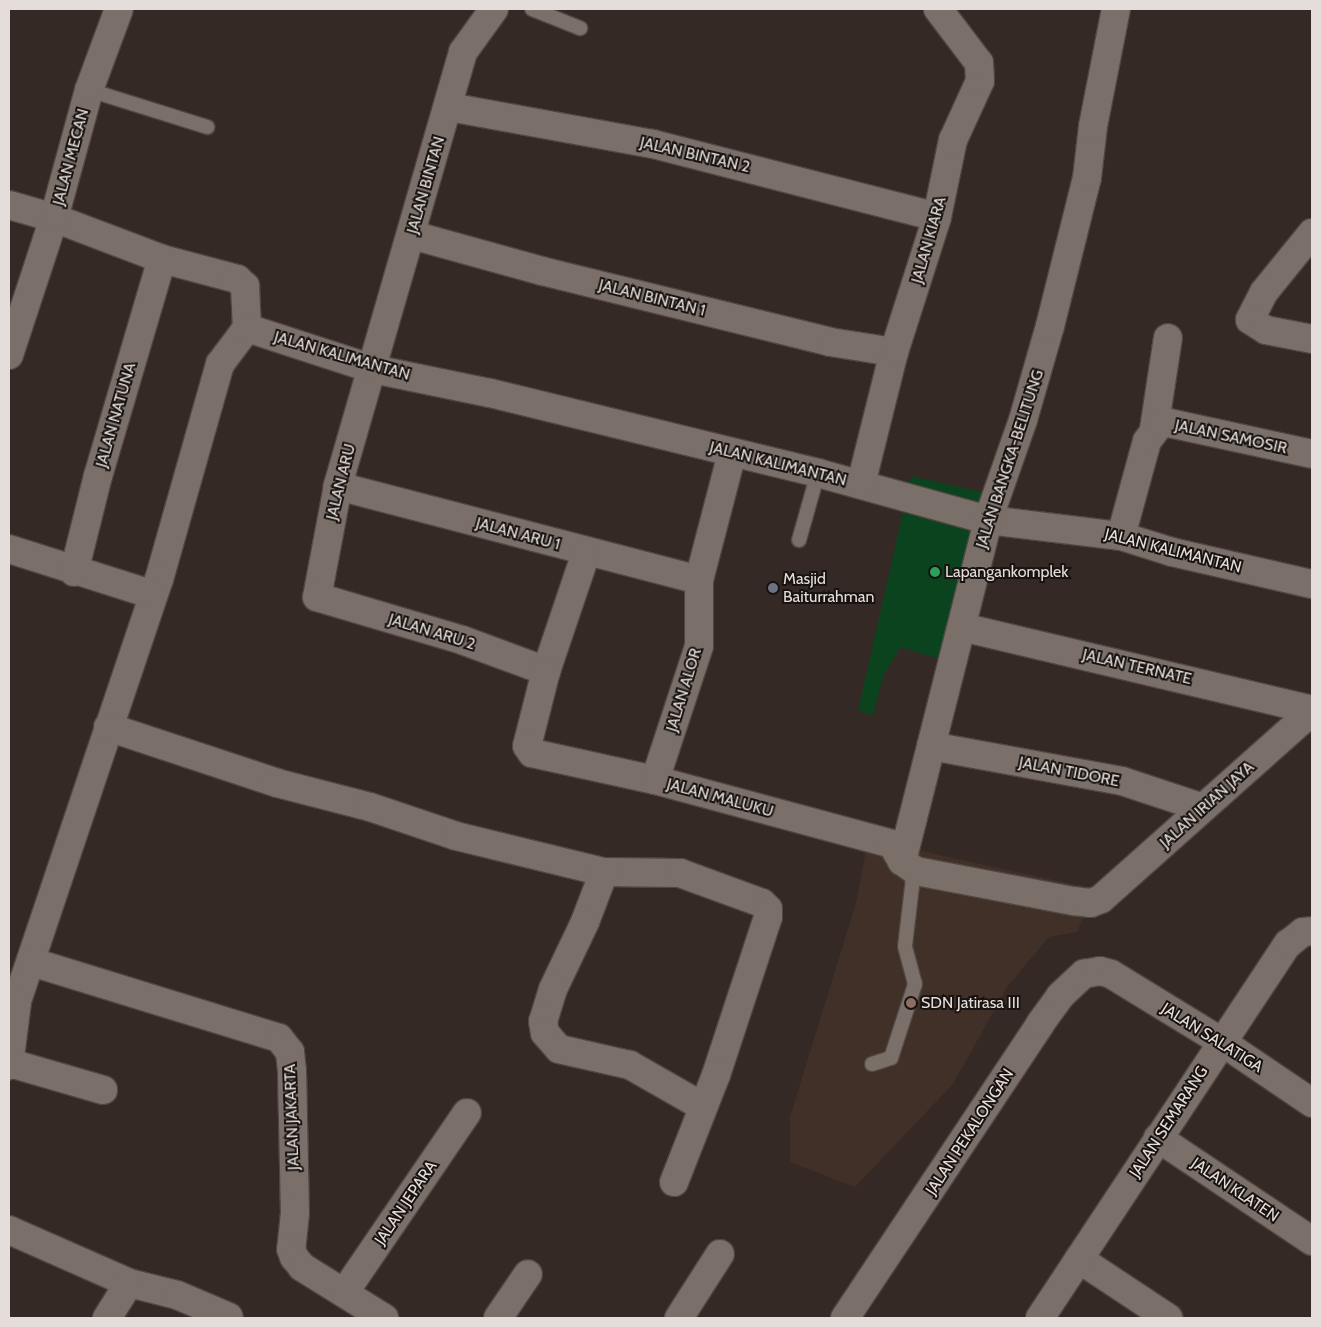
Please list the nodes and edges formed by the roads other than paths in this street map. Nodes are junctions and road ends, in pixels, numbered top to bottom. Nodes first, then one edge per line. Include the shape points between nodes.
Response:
1 (119, 9) edge
2 (498, 9) edge
3 (532, 9) edge
4 (938, 9) edge
5 (1116, 9) edge
6 (580, 28) dead end
7 (89, 90) junction
8 (450, 107) junction
9 (207, 127) dead end
10 (9, 205) edge
11 (54, 218) junction
12 (937, 218) junction
13 (1312, 233) edge
14 (412, 234) junction
15 (162, 259) junction
16 (248, 328) junction
17 (1168, 338) dead end
18 (1312, 339) edge
19 (894, 352) junction
20 (9, 355) edge
21 (373, 369) junction
22 (1154, 429) junction
23 (732, 452) junction
24 (1312, 454) edge
25 (818, 473) junction
26 (860, 484) junction
27 (338, 486) junction
28 (988, 520) junction
29 (1121, 536) junction
30 (799, 540) dead end
31 (9, 549) edge
32 (586, 552) junction
33 (74, 572) junction
34 (698, 580) junction
35 (1312, 584) edge
36 (152, 594) junction
37 (317, 597) joint
38 (962, 627) junction
39 (546, 671) junction
40 (1312, 710) edge
41 (108, 727) junction
42 (932, 746) junction
43 (656, 780) junction
44 (1203, 808) junction
45 (902, 861) junction
46 (604, 872) junction
47 (1101, 899) joint
48 (1308, 931) edge
49 (32, 962) junction
50 (1110, 974) joint
51 (13, 1001) edge
52 (1222, 1042) junction
53 (9, 1064) edge
54 (872, 1064) dead end
55 (102, 1090) dead end
56 (1312, 1103) edge
57 (702, 1106) junction
58 (467, 1113) dead end
59 (1158, 1138) junction
60 (674, 1182) dead end
61 (9, 1230) edge
62 (1312, 1241) edge
63 (720, 1254) dead end
64 (1079, 1259) junction
65 (528, 1274) dead end
66 (129, 1283) junction
67 (344, 1293) junction
68 (229, 1317) edge
69 (107, 1318) edge
70 (384, 1318) edge
71 (498, 1318) edge
72 (679, 1318) edge
73 (845, 1318) edge
74 (1040, 1318) edge
75 (1168, 1318) edge

1 - 7 street, JALAN MECAN
2 - 8 street, JALAN BINTAN via 463,52
3 - 6 lane
4 - 12 street, JALAN KIARA via 979,63 980,81 954,140
5 - 28 street, JALAN BANGKA-BELITUNG via 1087,178 1050,326 1024,420
7 - 9 lane
7 - 11 street, JALAN MECAN
8 - 12 street, JALAN BINTAN 2 via 653,144
8 - 14 street, JALAN BINTAN
10 - 11 street
11 - 15 street
11 - 20 street, JALAN MECAN
12 - 19 street, JALAN KIARA
13 - 18 street via 1264,292 1252,310 1250,320 1254,325
14 - 19 street, JALAN BINTAN 1 via 542,271 821,340
14 - 21 street, JALAN BINTAN
15 - 16 street via 226,276 245,286
15 - 33 street, JALAN NATUNA via 98,476
16 - 21 street, JALAN KALIMANTAN
16 - 36 street via 220,364
17 - 22 street
19 - 26 street, JALAN KIARA
21 - 23 street, JALAN KALIMANTAN via 490,393
21 - 27 street, JALAN ARU
22 - 24 street, JALAN SAMOSIR via 1169,423
22 - 29 street, JALAN SAMOSIR via 1141,459
23 - 25 street, JALAN KALIMANTAN
23 - 34 street, JALAN ALOR
25 - 26 street, JALAN KALIMANTAN
25 - 30 lane
26 - 28 street, JALAN KALIMANTAN
27 - 32 street, JALAN ARU 1
27 - 37 street, JALAN ARU
28 - 29 street, JALAN KALIMANTAN
28 - 38 street, JALAN BANGKA-BELITUNG
29 - 35 street, JALAN KALIMANTAN via 1172,552
31 - 33 street
32 - 34 street, JALAN ARU 1
32 - 39 street, JALAN MALUKU
33 - 36 street
34 - 43 street, JALAN ALOR via 699,646
36 - 41 street
37 - 39 street, JALAN ARU 2 via 462,640
38 - 40 street, JALAN TERNATE
38 - 42 street, JALAN BANGKA-BELITUNG
39 - 43 street, JALAN MALUKU via 527,746 532,753
40 - 44 street, JALAN IRIAN JAYA
41 - 46 street via 277,783 370,807 456,836
41 - 49 street
42 - 44 street, JALAN TIDORE via 1122,781
42 - 45 street, JALAN BANGKA-BELITUNG
43 - 45 street, JALAN MALUKU via 892,844
44 - 47 street, JALAN IRIAN JAYA
45 - 47 street, JALAN MALUKU via 916,871 1083,902
45 - 54 lane via 913,878 905,946 915,984 891,1058
46 - 57 street via 585,922 553,988 543,1021 545,1033 559,1049 630,1065
46 - 57 street via 680,873 762,903 768,909 734,1022
48 - 52 street, JALAN SEMARANG via 1288,944
49 - 51 street
49 - 67 street, JALAN JAKARTA via 279,1038 290,1052 292,1072 295,1213 291,1249 302,1267
50 - 52 street, JALAN SALATIGA
50 - 73 street, JALAN PEKALONGAN via 1100,971 1084,974 1060,996
51 - 53 street
52 - 56 street, JALAN SALATIGA
52 - 59 street, JALAN SEMARANG
53 - 55 street
57 - 60 street
58 - 67 street, JALAN JEPARA
59 - 62 street, JALAN KLATEN
59 - 64 street, JALAN SEMARANG
61 - 66 street
63 - 72 street
64 - 74 street, JALAN SEMARANG
64 - 75 street
65 - 71 street
66 - 68 street via 177,1295
66 - 69 street
67 - 70 street, JALAN JAKARTA

